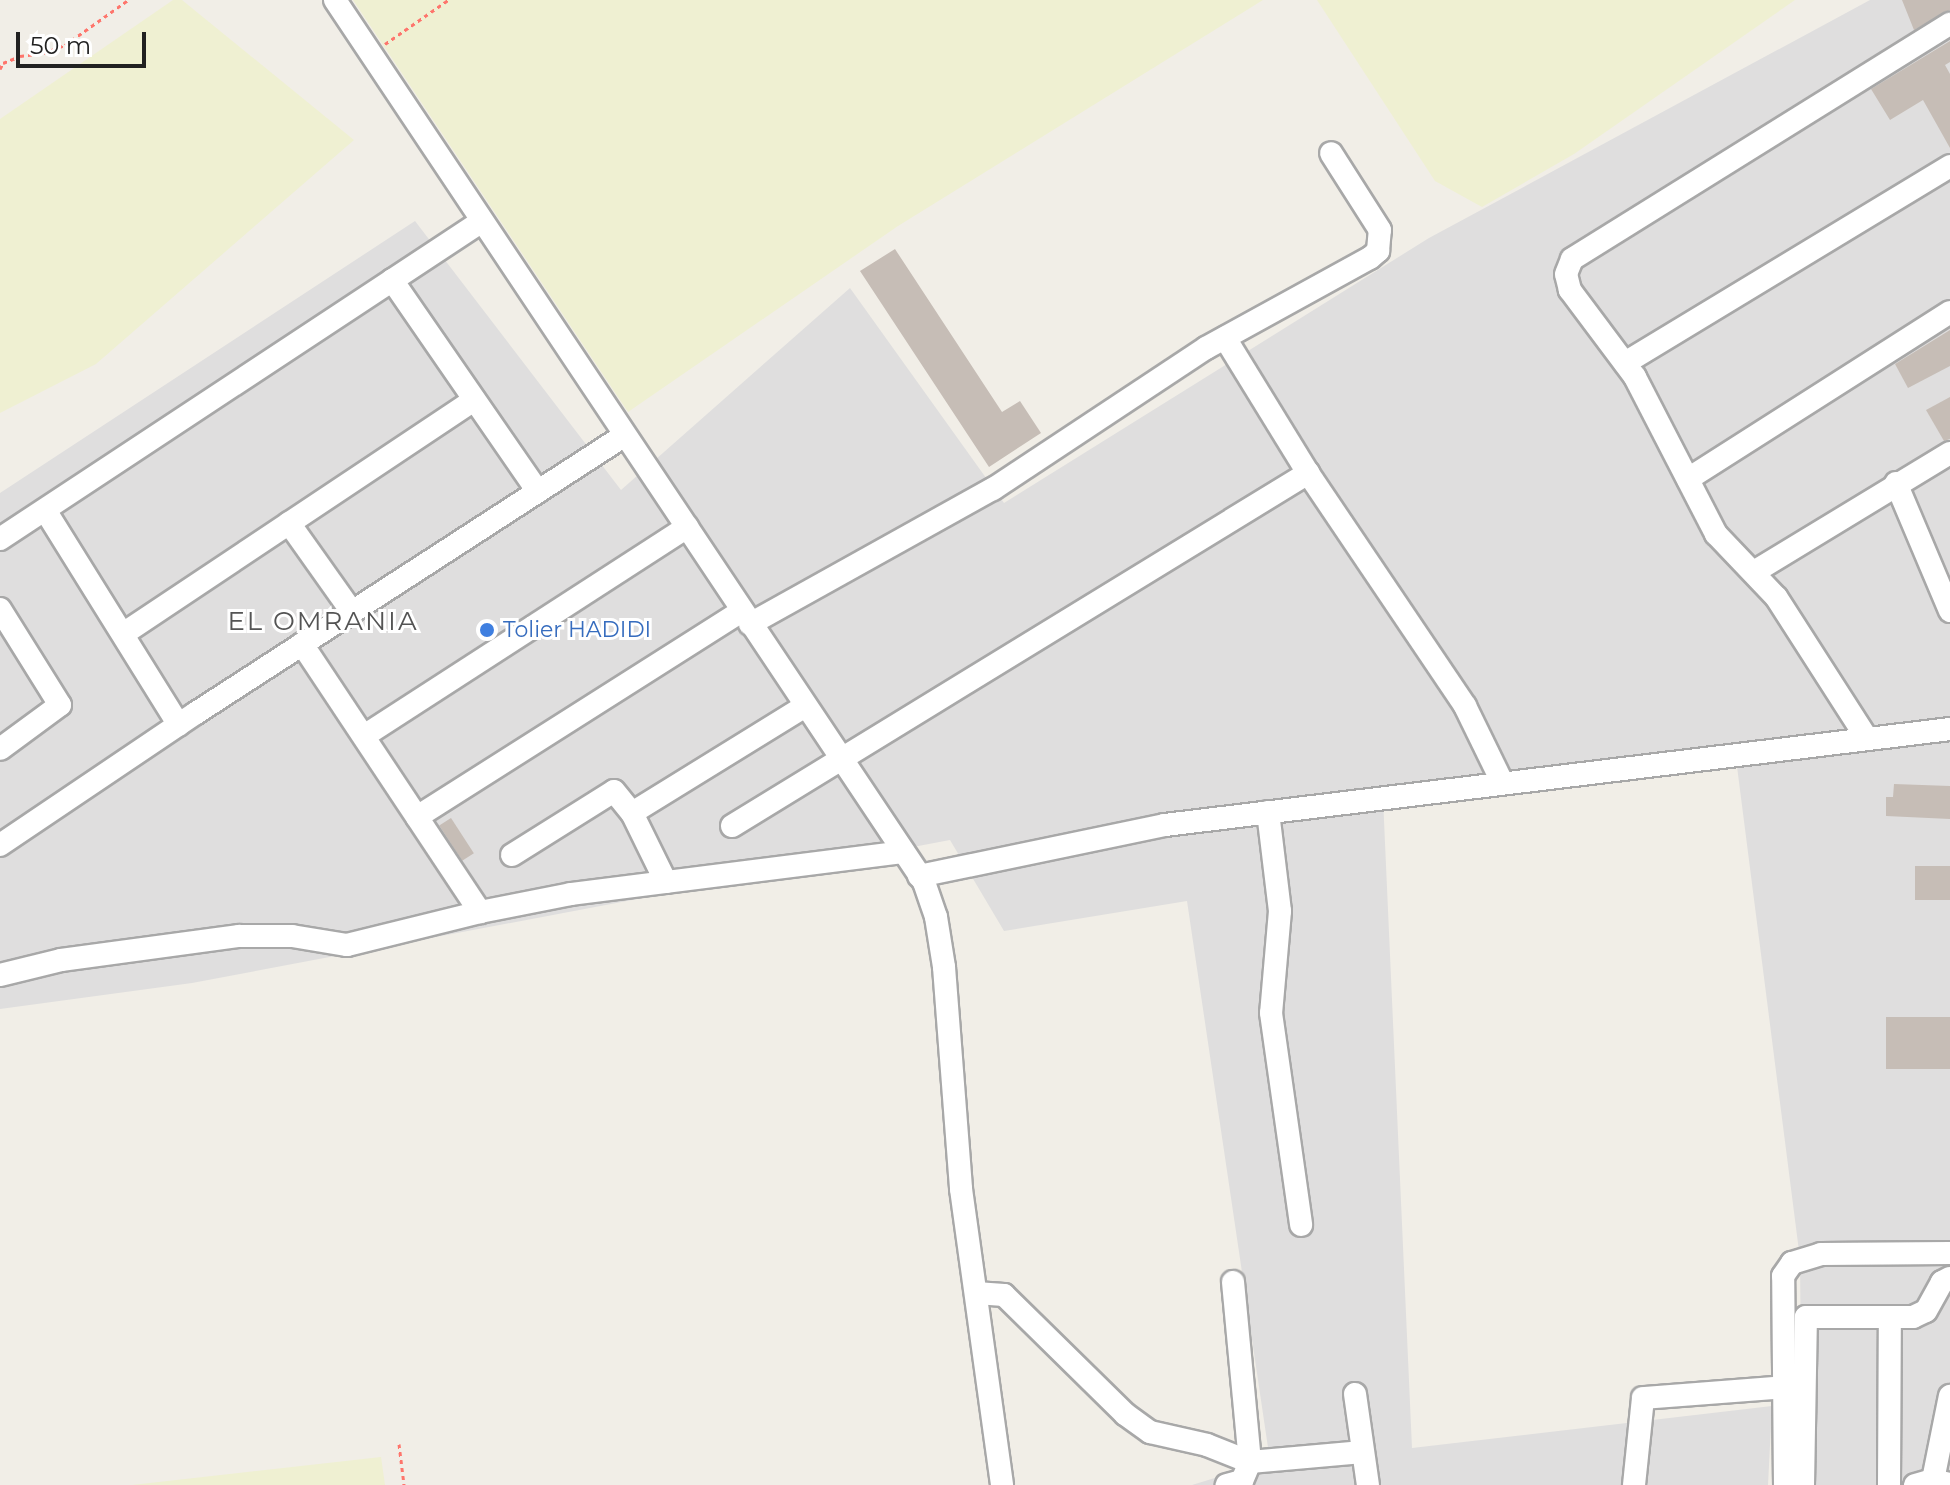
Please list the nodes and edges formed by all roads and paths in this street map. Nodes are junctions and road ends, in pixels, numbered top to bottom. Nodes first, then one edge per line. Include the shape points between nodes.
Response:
1 (128, 0) edge
2 (335, 0) edge
3 (448, 0) edge
4 (1950, 24) edge
5 (371, 54) junction
6 (0, 69) edge
7 (1331, 153) dead end
8 (1950, 166) edge
9 (482, 221) junction
10 (392, 280) junction
11 (1950, 312) edge
12 (1225, 338) junction
13 (1625, 363) junction
14 (474, 400) junction
15 (625, 435) junction
16 (1950, 453) edge
17 (1308, 473) junction
18 (1688, 479) junction
19 (1896, 483) junction
20 (538, 492) junction
21 (45, 510) junction
22 (289, 523) junction
23 (687, 527) junction
24 (0, 539) edge
25 (1754, 572) junction
26 (1949, 605) edge
27 (0, 609) edge
28 (352, 612) junction
29 (746, 618) junction
30 (123, 634) junction
31 (8, 638) edge
32 (302, 644) junction
33 (805, 706) junction
34 (179, 725) junction
35 (1950, 729) edge
36 (364, 736) junction
37 (1866, 737) junction
38 (0, 749) edge
39 (840, 760) junction
40 (1502, 782) junction
41 (1268, 812) junction
42 (632, 813) junction
43 (417, 817) junction
44 (732, 826) dead end
45 (0, 845) edge
46 (903, 852) junction
47 (512, 855) dead end
48 (919, 876) junction
49 (666, 882) junction
50 (480, 912) junction
51 (0, 975) edge
52 (1301, 1225) dead end
53 (1950, 1253) edge
54 (1950, 1278) edge
55 (1233, 1282) dead end
56 (976, 1293) junction
57 (1890, 1317) junction
58 (1786, 1387) junction
59 (1355, 1394) dead end
60 (1950, 1396) edge
61 (399, 1444) dead end
62 (1944, 1450) edge
63 (1363, 1452) junction
64 (1250, 1462) junction
65 (1932, 1484) edge
66 (404, 1485) edge
67 (1002, 1485) edge
68 (1227, 1485) edge
69 (1368, 1485) edge
70 (1634, 1485) edge
71 (1785, 1485) edge
72 (1803, 1485) edge
73 (1889, 1485) edge

1 - 6 path via 65,45 20,56
2 - 5 street
3 - 5 path
4 - 13 street via 1572,259 1566,274 1570,290
5 - 9 street
7 - 12 street via 1380,230 1378,251
8 - 13 street
9 - 10 street
9 - 15 street
10 - 14 street
10 - 21 street
11 - 18 street
12 - 17 street
12 - 29 street via 993,489
13 - 18 street
14 - 20 street
14 - 22 street
15 - 20 street
15 - 23 street
16 - 19 street
17 - 39 street
17 - 40 street via 1465,706
18 - 25 street via 1723,544
19 - 25 street
19 - 26 street
20 - 28 street
21 - 24 street
21 - 30 street
22 - 28 street
22 - 30 street
23 - 29 street
23 - 36 street
25 - 37 street via 1776,597
27 - 31 street
28 - 32 street
29 - 33 street
29 - 43 street
30 - 34 street
31 - 38 street via 60,705
32 - 34 street
32 - 36 street
33 - 39 street
33 - 42 street
34 - 45 street
35 - 37 street
36 - 43 street
37 - 40 street
39 - 44 street
39 - 46 street
40 - 41 street
41 - 48 street via 1165,825
41 - 52 street via 1280,911 1271,1013
42 - 47 street via 614,791
42 - 49 street
43 - 50 street
46 - 48 street
46 - 49 street
48 - 56 street via 936,917 944,967 961,1189
49 - 50 street
50 - 51 street via 347,945 292,936 239,936 61,960
53 - 58 street via 1821,1254 1792,1263 1783,1276
54 - 57 street via 1942,1282 1926,1311
55 - 64 street
56 - 64 street via 1004,1295 1150,1432
56 - 67 street
57 - 72 street via 1806,1317
57 - 73 street
58 - 70 street via 1643,1398
58 - 71 street
59 - 63 street
60 - 62 street
61 - 66 path
62 - 65 street
63 - 64 street
63 - 69 street
64 - 68 street via 1242,1481

